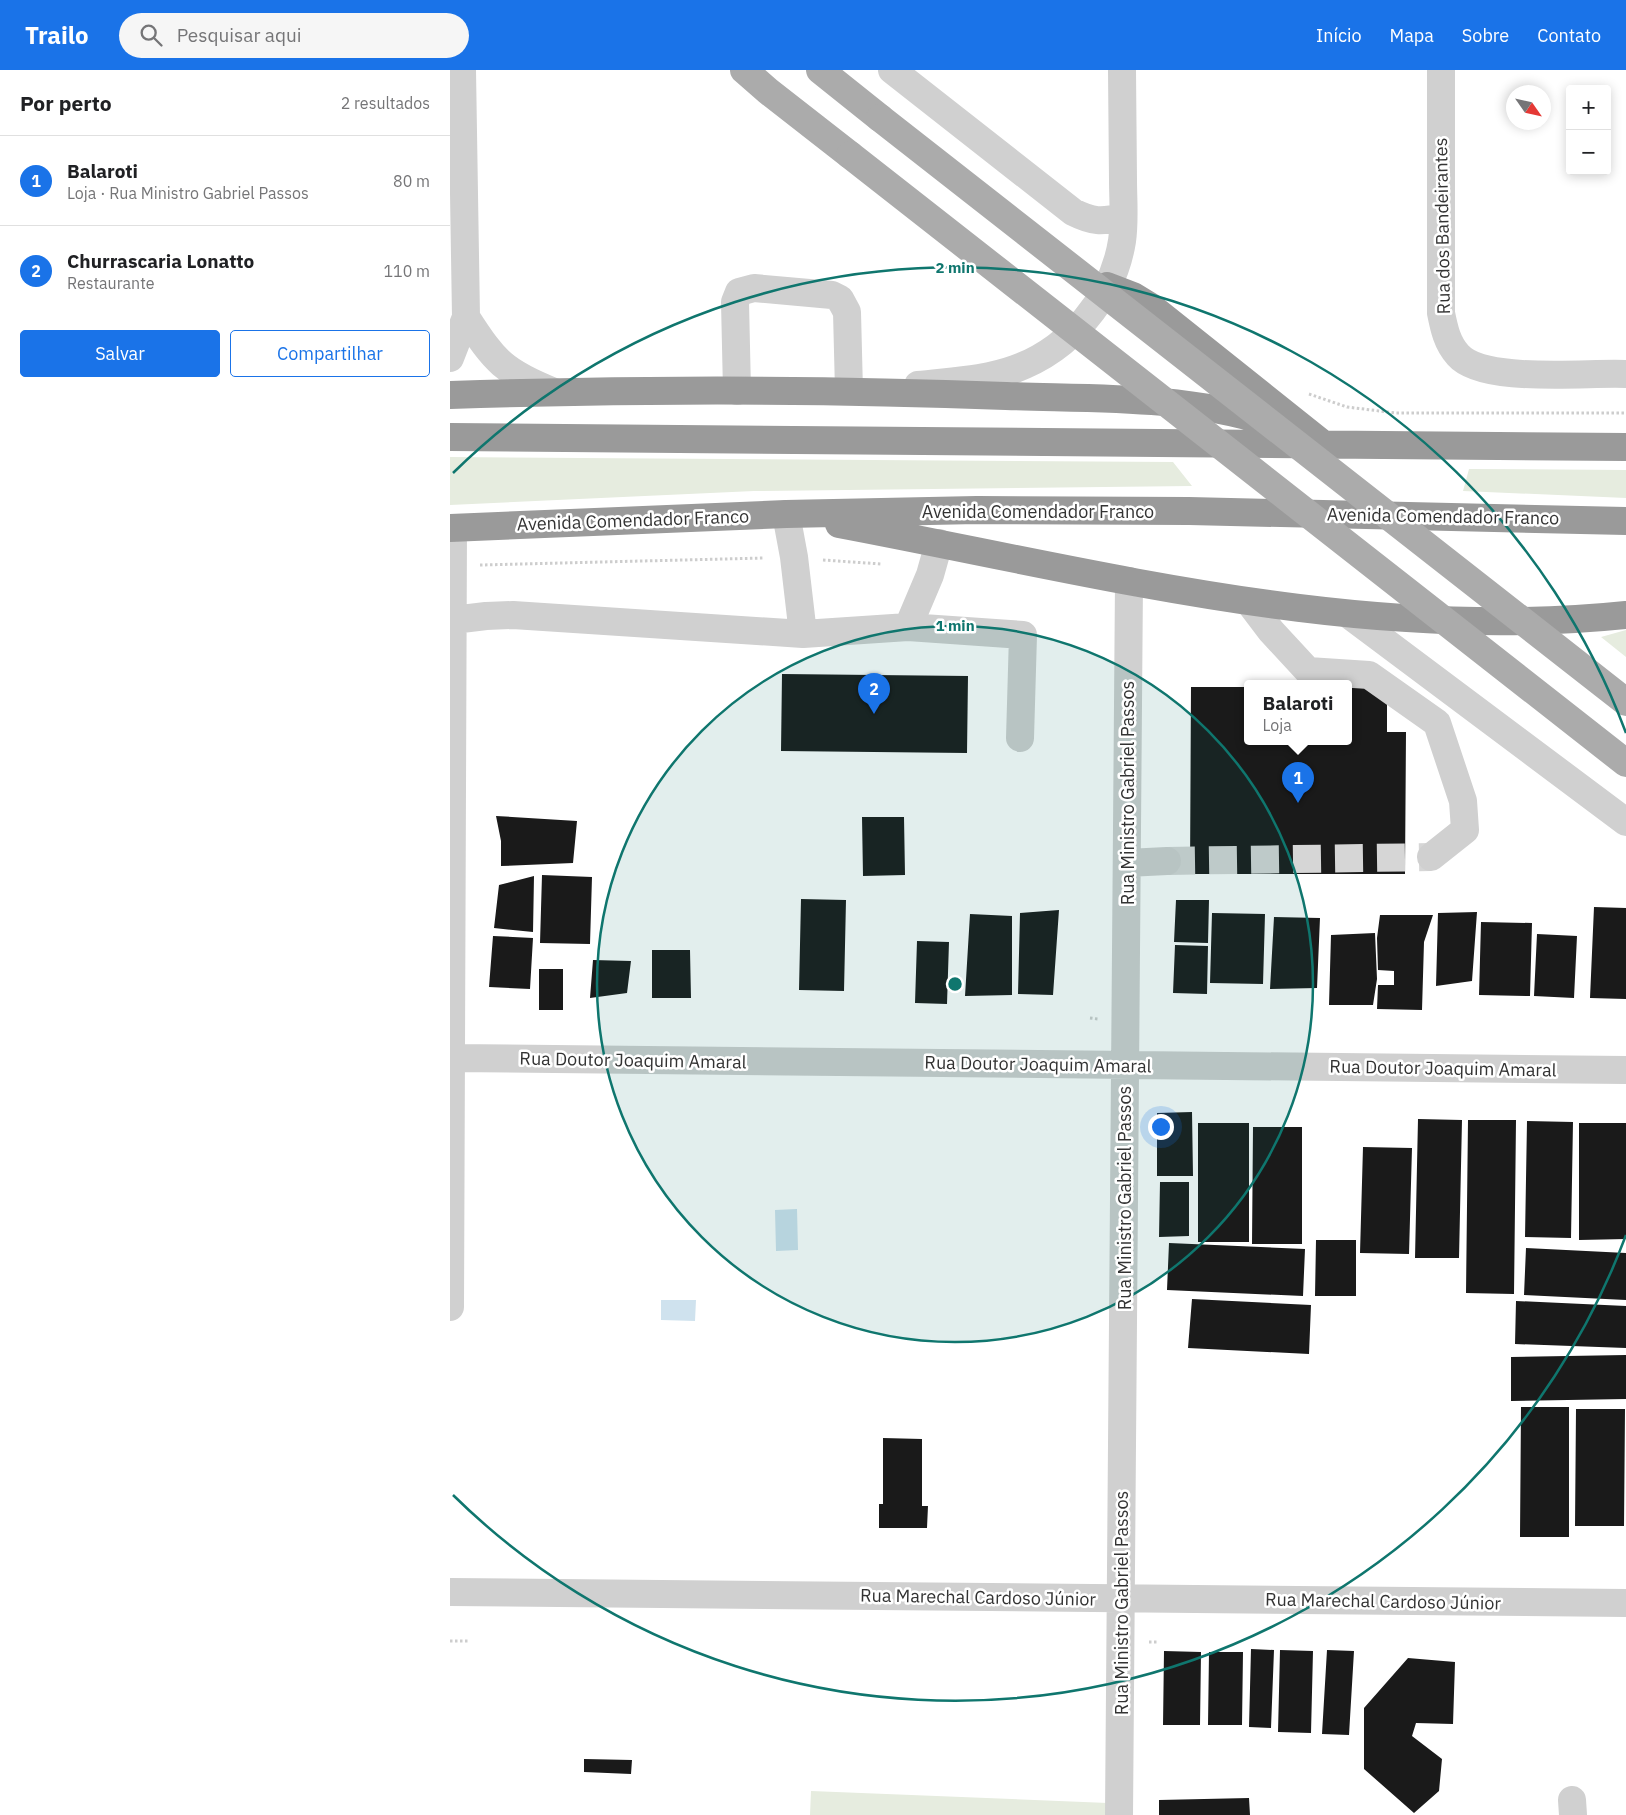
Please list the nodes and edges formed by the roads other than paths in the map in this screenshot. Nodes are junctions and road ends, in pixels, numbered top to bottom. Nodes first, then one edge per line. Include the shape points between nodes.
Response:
1 (462, 70) edge
2 (737, 70) edge
3 (744, 70) edge
4 (820, 70) edge
5 (892, 70) edge
6 (1122, 70) edge
7 (1440, 70) edge
8 (768, 92) junction
9 (1123, 217) junction
10 (1107, 286) junction
11 (466, 317) junction
12 (450, 358) edge
13 (1626, 374) edge
14 (737, 391) junction
15 (860, 391) junction
16 (554, 392) junction
17 (450, 394) edge
18 (450, 437) edge
19 (1324, 444) junction
20 (1626, 447) edge
21 (786, 514) junction
22 (1626, 521) edge
23 (452, 528) edge
24 (939, 543) junction
25 (1129, 581) junction
26 (1249, 602) junction
27 (1348, 614) junction
28 (1626, 615) edge
29 (453, 620) junction
30 (908, 627) junction
31 (803, 634) junction
32 (1626, 702) edge
33 (1020, 738) dead end
34 (1626, 763) edge
35 (1626, 822) edge
36 (1431, 857) tunnel mouth
37 (1167, 861) tunnel mouth
38 (1127, 864) junction
39 (451, 1058) edge
40 (1125, 1065) junction
41 (1626, 1070) edge
42 (450, 1307) edge
43 (450, 1592) edge
44 (1121, 1599) junction
45 (1626, 1603) edge
46 (1119, 1815) edge

1 - 11 street
2 - 8 street
3 - 8 main road
4 - 32 main road, bridge
5 - 9 street via 1073,212 1090,220
6 - 9 street
7 - 13 street, Rua dos Bandeirantes via 1441,313 1450,343 1467,363 1499,373
8 - 34 main road, bridge
9 - 10 street via 1118,259
10 - 15 street via 1087,318 1056,347 1015,369 985,377
10 - 19 highway via 1151,307
11 - 12 street
11 - 16 street via 500,364 520,378
14 - 15 highway
14 - 15 street via 735,302 739,292 754,288 832,295 840,299 847,312
14 - 16 highway
15 - 19 highway via 1187,405 1230,410
16 - 17 highway
18 - 19 highway
19 - 20 highway
21 - 22 highway, Avenida Comendador Franco via 1076,510
21 - 23 highway, Avenida Comendador Franco
21 - 24 highway
21 - 31 street
23 - 29 street
24 - 25 highway
24 - 30 street via 930,575
25 - 26 highway
25 - 38 street, Rua Ministro Gabriel Passos
26 - 27 highway
26 - 36 street via 1308,671 1369,675 1437,723 1463,801 1466,830
27 - 28 highway via 1486,622 1546,622
27 - 35 street
29 - 31 street via 513,615
29 - 39 street
30 - 31 street
30 - 33 street via 1023,635
37 - 38 street
38 - 40 street, Rua Ministro Gabriel Passos
39 - 40 street, Rua Doutor Joaquim Amaral
39 - 42 street
40 - 41 street, Rua Doutor Joaquim Amaral
40 - 44 street, Rua Ministro Gabriel Passos
43 - 44 street, Rua Marechal Cardoso Júnior
44 - 45 street, Rua Marechal Cardoso Júnior
44 - 46 street, Rua Ministro Gabriel Passos

